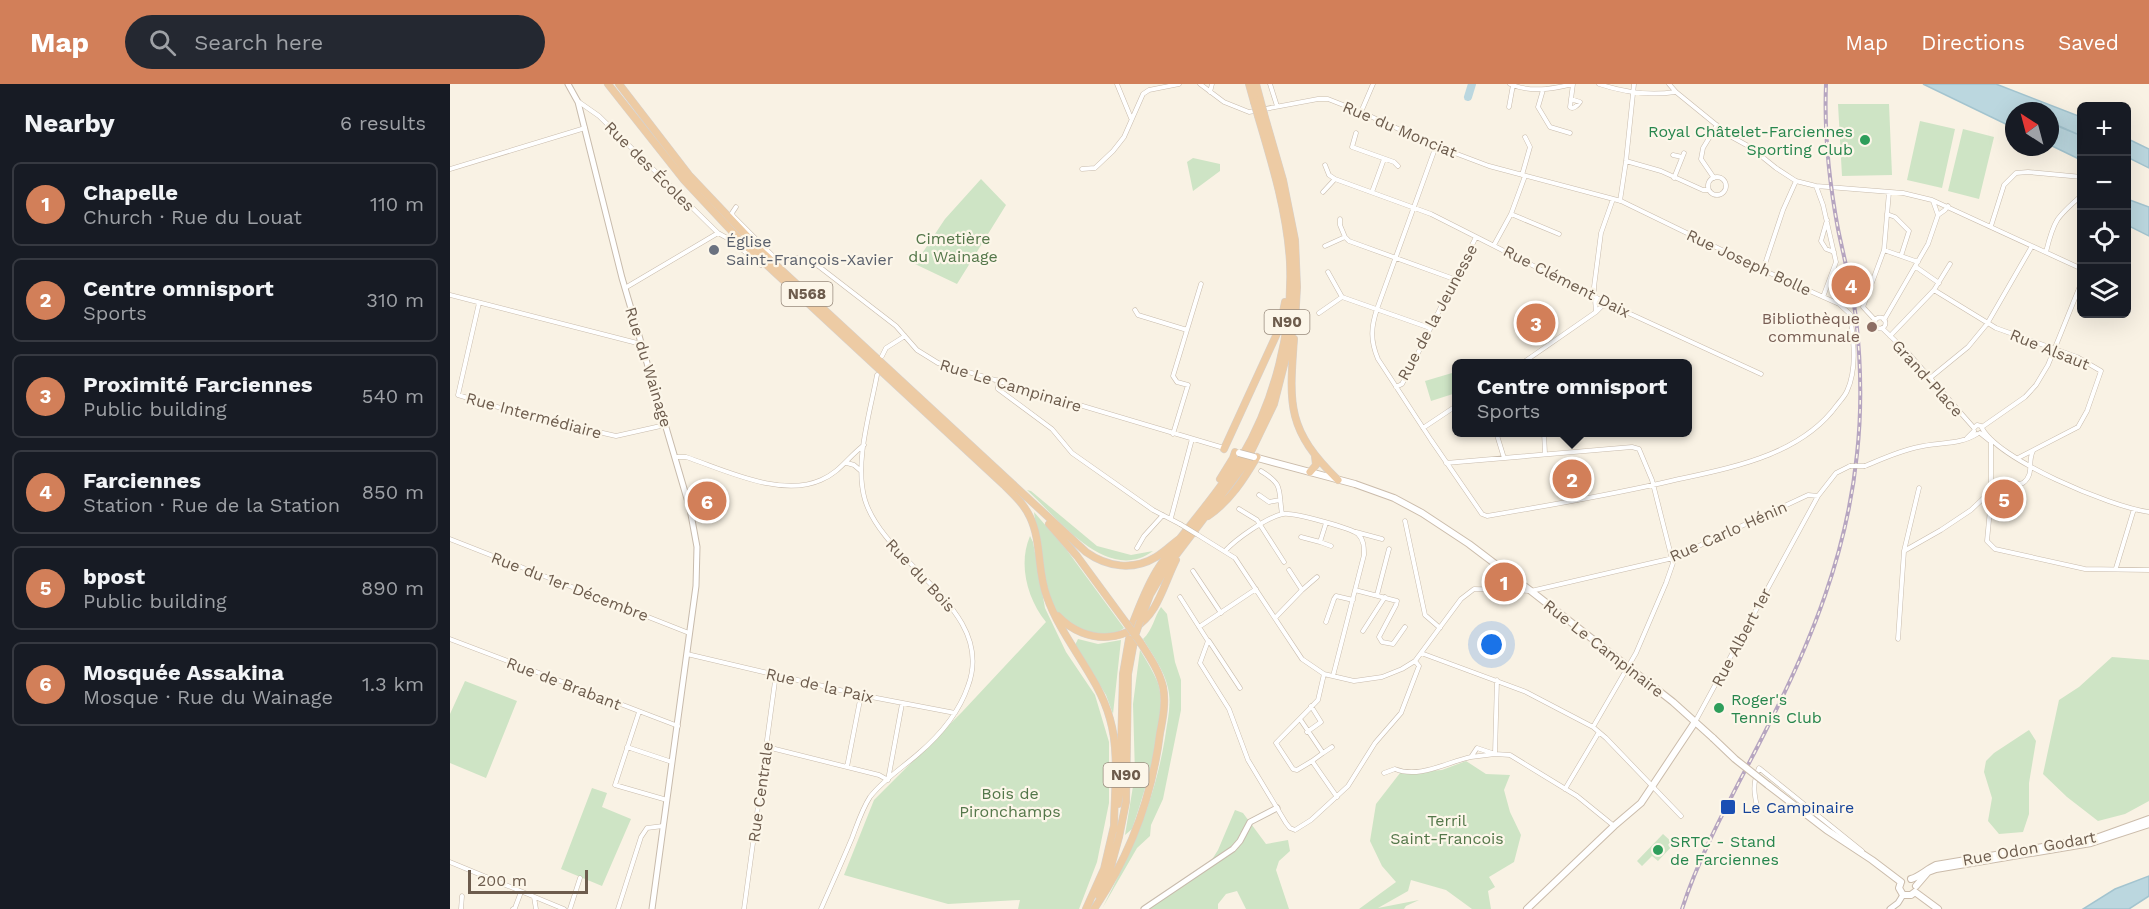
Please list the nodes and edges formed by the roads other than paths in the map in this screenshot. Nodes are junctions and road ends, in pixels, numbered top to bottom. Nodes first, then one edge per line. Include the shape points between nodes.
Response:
1 (568, 84) edge
2 (608, 84) edge
3 (619, 84) edge
4 (1117, 84) edge
5 (1179, 84) edge
6 (1200, 84) edge
7 (1212, 84) edge
8 (1249, 84) edge
9 (1256, 84) edge
10 (1270, 84) edge
11 (1373, 84) edge
12 (1573, 84) edge
13 (1599, 84) edge
14 (1634, 84) edge
15 (1669, 84) edge
16 (1169, 85) edge
17 (1512, 85) edge
18 (1525, 86) edge
19 (1560, 86) edge
20 (1543, 90) junction
21 (1210, 92) junction
22 (1633, 92) junction
23 (1676, 92) junction
24 (1571, 99) dead end
25 (1257, 101) junction
26 (578, 102) junction
27 (1277, 106) junction
28 (1509, 107) dead end
29 (1361, 112) junction
30 (1261, 115) junction
31 (1131, 119) junction
32 (1717, 125) junction
33 (585, 128) junction
34 (1356, 133) dead end
35 (1570, 133) dead end
36 (1525, 137) dead end
37 (1436, 146) junction
38 (1673, 155) dead end
39 (1384, 158) junction
40 (1626, 161) junction
41 (1325, 165) dead end
42 (1398, 166) dead end
43 (450, 169) edge
44 (1082, 169) dead end
45 (1523, 176) junction
46 (2077, 177) edge
47 (1674, 178) junction
48 (1714, 178) junction
49 (1335, 179) junction
50 (1796, 181) junction
51 (1816, 186) junction
52 (1709, 190) junction
53 (1323, 192) dead end
54 (1372, 192) junction
55 (1889, 192) junction
56 (1613, 198) junction
57 (2077, 199) edge
58 (1932, 200) junction
59 (1620, 201) junction
60 (1948, 206) junction
61 (736, 207) dead end
62 (1414, 207) junction
63 (1511, 214) junction
64 (1887, 214) junction
65 (1938, 215) junction
66 (1340, 219) dead end
67 (1827, 220) junction
68 (1991, 226) junction
69 (1676, 228) joint
70 (718, 233) junction
71 (1559, 234) dead end
72 (1345, 237) junction
73 (1476, 237) junction
74 (1494, 245) junction
75 (1325, 246) dead end
76 (2032, 246) junction
77 (1884, 250) junction
78 (1834, 252) junction
79 (2046, 252) junction
80 (1901, 256) junction
81 (1395, 258) junction
82 (1950, 264) dead end
83 (761, 265) dead end
84 (1917, 265) junction
85 (2077, 267) edge
86 (1763, 270) junction
87 (1328, 272) dead end
88 (1290, 279) junction
89 (1454, 279) junction
90 (1939, 283) junction
91 (1201, 284) dead end
92 (625, 288) junction
93 (1934, 290) junction
94 (2077, 293) edge
95 (450, 295) edge
96 (1594, 296) junction
97 (1342, 297) junction
98 (1823, 297) junction
99 (479, 303) junction
100 (1611, 305) junction
101 (1377, 309) junction
102 (1135, 310) dead end
103 (1596, 312) junction
104 (1318, 313) dead end
105 (1875, 320) junction
106 (1884, 320) junction
107 (1295, 322) junction
108 (1987, 324) junction
109 (1430, 328) junction
110 (1882, 328) junction
111 (1187, 330) junction
112 (905, 336) junction
113 (1890, 336) junction
114 (642, 345) junction
115 (2053, 350) junction
116 (882, 356) dead end
117 (1527, 359) edge
118 (1761, 374) dead end
119 (877, 375) dead end
120 (1930, 378) junction
121 (997, 380) junction
122 (1396, 387) junction
123 (1452, 409) edge
124 (666, 425) junction
125 (1423, 428) junction
126 (1978, 431) junction
127 (1173, 434) junction
128 (1498, 437) edge
129 (1544, 437) edge
130 (1192, 439) junction
131 (1990, 441) junction
132 (864, 444) junction
133 (1224, 449) junction
134 (2034, 450) junction
135 (1237, 453) junction
136 (1545, 454) junction
137 (1314, 455) junction
138 (675, 457) junction
139 (1255, 457) junction
140 (1504, 458) junction
141 (2018, 458) junction
142 (1446, 462) junction
143 (847, 463) junction
144 (2031, 466) junction
145 (861, 471) junction
146 (1261, 471) dead end
147 (1310, 472) junction
148 (1338, 480) junction
149 (1652, 485) junction
150 (1919, 488) dead end
151 (1990, 492) junction
152 (1258, 495) dead end
153 (1818, 495) junction
154 (1024, 497) junction
155 (1280, 500) junction
156 (1239, 509) dead end
157 (2134, 509) junction
158 (1203, 510) junction
159 (2149, 512) edge
160 (1282, 514) junction
161 (1163, 515) junction
162 (1171, 518) junction
163 (1204, 519) junction
164 (1406, 520) dead end
165 (1326, 523) junction
166 (1260, 525) junction
167 (1355, 532) junction
168 (1182, 537) junction
169 (1301, 537) dead end
170 (450, 539) edge
171 (1382, 539) dead end
172 (1320, 542) junction
173 (1331, 546) dead end
174 (1137, 549) dead end
175 (1389, 549) dead end
176 (1179, 550) junction
177 (1225, 551) junction
178 (1904, 551) junction
179 (1673, 558) junction
180 (1284, 562) dead end
181 (2116, 568) junction
182 (1289, 570) dead end
183 (2149, 570) edge
184 (1193, 571) dead end
185 (1317, 577) dead end
186 (1256, 589) junction
187 (1302, 590) junction
188 (1355, 590) junction
189 (1531, 591) junction
190 (1377, 595) junction
191 (1180, 597) dead end
192 (1385, 597) junction
193 (1353, 600) junction
194 (1051, 607) junction
195 (1221, 613) junction
196 (1275, 618) junction
197 (1326, 622) dead end
198 (1129, 624) junction
199 (1199, 627) junction
200 (1405, 627) dead end
201 (1440, 628) junction
202 (1363, 631) dead end
203 (690, 633) junction
204 (450, 639) edge
205 (1135, 639) junction
206 (1898, 639) dead end
207 (1208, 641) junction
208 (1421, 653) junction
209 (687, 654) junction
210 (1415, 661) junction
211 (1628, 667) junction
212 (776, 674) junction
213 (1324, 674) junction
214 (1333, 676) junction
215 (1497, 680) junction
216 (1240, 688) dead end
217 (861, 695) junction
218 (902, 704) junction
219 (1311, 706) junction
220 (639, 712) junction
221 (955, 714) junction
222 (1300, 719) junction
223 (1695, 722) junction
224 (678, 726) junction
225 (1593, 727) junction
226 (1307, 732) junction
227 (1599, 732) junction
228 (627, 747) junction
229 (767, 747) junction
230 (1332, 747) dead end
231 (1323, 753) junction
232 (1495, 754) junction
233 (1471, 757) junction
234 (1312, 761) junction
235 (672, 762) junction
236 (847, 767) junction
237 (1384, 773) dead end
238 (888, 780) junction
239 (1653, 787) junction
240 (1565, 789) junction
241 (1338, 796) junction
242 (667, 800) junction
243 (1277, 808) junction
244 (1758, 811) dead end
245 (1681, 816) dead end
246 (2149, 819) edge
247 (2149, 824) edge
248 (664, 826) junction
249 (1614, 826) junction
250 (1114, 829) junction
251 (1872, 860) junction
252 (451, 863) edge
253 (580, 879) dead end
254 (1911, 879) junction
255 (1901, 882) junction
256 (1916, 889) junction
257 (521, 892) junction
258 (1903, 895) junction
259 (462, 896) dead end
260 (534, 897) junction
261 (461, 909) edge
262 (513, 909) edge
263 (536, 909) edge
264 (564, 909) edge
265 (570, 909) edge
266 (618, 909) edge
267 (652, 909) edge
268 (744, 909) edge
269 (820, 909) edge
270 (1086, 909) edge
271 (1094, 909) edge
272 (1144, 909) edge
273 (1527, 909) edge
274 (1890, 909) edge
275 (1938, 909) edge

1 - 26 street, Rue du Wainage
2 - 194 highway, N568 via 684,180 741,241 1004,485 1024,508 1033,525 1042,584
3 - 154 highway, N568 via 689,175 762,252
4 - 31 street
5 - 16 street
6 - 21 street, Rue du Monciat
7 - 21 street
8 - 25 highway, N90
9 - 25 highway, N90
10 - 27 street
11 - 29 street
12 - 19 street
12 - 24 street
13 - 22 street
14 - 22 street
15 - 23 street
16 - 31 street via 1143,94
17 - 18 street
17 - 28 street
18 - 20 street
19 - 20 street
20 - 35 street via 1538,107 1550,127
21 - 27 street, Rue du Monciat via 1230,106 1249,112
22 - 23 street
22 - 40 street
23 - 32 street
25 - 30 highway, N90, bridge
26 - 33 street, Rue du Wainage
26 - 70 street, Rue des Écoles via 599,116
27 - 29 street, Rue du Monciat via 1325,98
29 - 37 street, Rue du Monciat
30 - 88 highway, N90 via 1277,180
30 - 107 highway, N90 via 1283,180 1295,240
31 - 44 street via 1113,151 1095,168
32 - 48 street via 1701,159
32 - 50 street
33 - 43 street
33 - 92 street, Rue du Wainage
34 - 39 street via 1352,147
36 - 45 street via 1530,147
37 - 45 street, Rue du Monciat
37 - 62 street
38 - 47 street via 1683,155
39 - 42 street
39 - 54 street
40 - 47 street
40 - 59 street
41 - 49 street
45 - 56 street, Rue du Monciat
45 - 63 street
46 - 68 street via 2016,173 2004,185
47 - 52 street
48 - 52 street
48 - 52 street via 1724,180 1724,191 1716,195
49 - 53 street
49 - 54 street, Rue Clément Daix
50 - 51 street
50 - 86 street
51 - 55 street
51 - 67 street
54 - 62 street, Rue Clément Daix
55 - 58 street
55 - 64 street
56 - 59 street, Rue du Monciat
56 - 96 street via 1601,233
57 - 79 street via 2054,223
58 - 60 street
58 - 65 street
59 - 69 street, Rue du Monciat
60 - 65 street
60 - 68 street
61 - 112 street, Rue Le Campinaire via 733,216 772,255 800,258 817,265
62 - 73 street, Rue Clément Daix
62 - 81 street
63 - 71 street
63 - 74 street
64 - 77 street
64 - 80 street via 1909,231
65 - 84 street
66 - 72 street
67 - 78 street
67 - 78 street via 1821,241
68 - 76 street
69 - 86 street, Rue Joseph Bolle
70 - 83 street, Rue des Écoles
70 - 92 street
72 - 75 street
72 - 81 street
73 - 74 street, Rue Clément Daix
73 - 89 street, Rue de la Jeunesse
74 - 96 street, Rue Clément Daix
76 - 79 street
76 - 108 street
77 - 80 street
77 - 105 street via 1863,307
78 - 98 street via 1835,268
79 - 85 street
80 - 84 street
81 - 89 street
81 - 101 street
82 - 90 street
84 - 90 street
84 - 106 street
86 - 98 street, Rue Joseph Bolle
87 - 97 street
88 - 133 highway via 1280,327
88 - 158 highway, N90 via 1284,344 1269,402 1241,459
89 - 109 street, Rue de la Jeunesse
90 - 93 street
91 - 111 street
92 - 114 street, Rue du Wainage
93 - 108 street, Rue Alsaut
93 - 113 street
94 - 115 street
95 - 99 street
96 - 100 street, Rue Clément Daix
96 - 103 street
97 - 101 street
97 - 104 street
98 - 149 street, Rue Joseph Bolle via 1850,314 1854,360 1847,390 1820,426 1759,458
99 - 114 street
99 - 124 street, Rue Intermédiaire via 458,395 616,436
100 - 103 street
100 - 118 street, Rue Clément Daix
101 - 109 street
101 - 122 street via 1371,326 1372,344
102 - 111 street via 1138,315
103 - 117 street
105 - 106 street
105 - 110 street via 1875,326
106 - 110 street
107 - 137 highway via 1292,406 1300,433
107 - 163 highway, N90 via 1274,404 1245,464
108 - 115 street, Rue Alsaut
108 - 120 street via 1968,347
109 - 122 street, Rue de la Jeunesse via 1402,384
110 - 113 street, Grand-Place
111 - 127 street via 1173,376 1177,382 1188,385
112 - 116 street via 886,348
112 - 121 street, Rue Le Campinaire via 917,350 938,363
113 - 120 street, Grand-Place
114 - 124 street, Rue du Wainage
115 - 126 street via 2032,391
115 - 134 street, Rue Alsaut via 2077,357 2101,371 2078,427
119 - 132 street, Rue du Bois
120 - 126 street, Grand-Place
121 - 127 street, Rue Le Campinaire
121 - 161 street via 998,389 1052,429 1072,453
122 - 125 street
123 - 125 street
124 - 138 street, Rue du Wainage
125 - 142 street
126 - 131 street, Grand-Place
126 - 153 street, Rue Albert 1er, bridge via 1964,440 1921,446 1865,466 1850,466 1836,473
127 - 130 street, Rue Le Campinaire
128 - 140 street
129 - 136 street
130 - 133 street, Rue Le Campinaire
130 - 162 street
131 - 141 street, Grand-Place
131 - 151 street
132 - 143 street
132 - 145 street, Rue du Bois
133 - 135 main road, Rue Le Campinaire
134 - 141 street, Rue Alsaut
134 - 144 street
135 - 139 main road, Rue Le Campinaire, bridge
135 - 158 highway
136 - 140 street
136 - 149 street via 1636,447
137 - 147 highway via 1316,465
137 - 148 highway
138 - 143 street via 778,486 820,480
138 - 203 street, Rue du Wainage via 697,547
139 - 147 main road, Rue Le Campinaire
139 - 163 highway via 1232,494
140 - 142 street
141 - 144 street, Grand-Place
142 - 149 street via 1487,516
143 - 145 street
144 - 151 street via 2023,483
144 - 157 street, Grand-Place via 2101,499
145 - 221 street, Rue du Bois via 861,485 875,524 958,615 966,631 972,649 971,673
146 - 155 street via 1279,484
147 - 148 main road, Rue Le Campinaire
148 - 189 main road, Rue Le Campinaire via 1394,498 1422,513
149 - 179 street
150 - 178 street
151 - 178 street via 1971,510
151 - 181 street via 1987,541 1995,549 2085,569
152 - 155 street via 1269,502
153 - 179 street, Rue Carlo Hénin via 1808,495
153 - 223 street, Rue Albert 1er
154 - 168 highway via 1086,552 1111,564 1149,561
154 - 198 highway via 1077,556
155 - 160 street
156 - 166 street
157 - 159 street, Grand-Place
157 - 181 street
158 - 168 highway, N90
160 - 165 street
160 - 166 street
161 - 162 street
161 - 174 street
162 - 177 street, bridge
163 - 176 highway, N90
164 - 201 street via 1425,615
165 - 167 street
165 - 172 street
166 - 177 street
166 - 180 street
167 - 171 street
167 - 188 street via 1364,545 1364,555
168 - 198 highway, N90 via 1154,576
169 - 172 street
170 - 203 street, Rue du 1er Décembre
172 - 173 street
175 - 190 street
176 - 194 highway via 1155,607 1124,634 1103,638 1084,634 1067,625
176 - 205 highway, N90, bridge via 1155,585
177 - 186 street via 1235,558
178 - 206 street
179 - 189 street, Rue Carlo Hénin
179 - 211 street via 1666,583
181 - 183 street
182 - 187 street
184 - 195 street
185 - 187 street
186 - 195 street
186 - 196 street
187 - 196 street
188 - 190 street
188 - 193 street
189 - 201 street, Rue Carlo Hénin via 1474,589 1461,599
189 - 211 main road, Rue Le Campinaire
190 - 192 street
191 - 199 street
192 - 200 street via 1397,601 1380,640 1394,644
192 - 202 street
193 - 197 street via 1341,596 1334,599
193 - 214 street
194 - 250 highway via 1100,693 1110,719 1115,742
195 - 199 street
196 - 213 street via 1302,659
198 - 205 highway, bridge
198 - 205 highway, N90, bridge
199 - 207 street
201 - 208 street
203 - 209 street, Rue du Wainage
204 - 220 street, Rue de Brabant
205 - 250 highway, N90 via 1123,674 1120,787
205 - 271 highway, N90 via 1128,674 1126,802 1110,870
205 - 271 highway via 1154,665 1163,687 1159,741 1137,828
207 - 216 street
207 - 243 street via 1200,663 1228,709 1248,760
208 - 210 street
208 - 215 street
209 - 212 street, Rue de la Paix
209 - 224 street, Rue du Wainage
210 - 214 street via 1382,677 1354,681
210 - 241 street via 1419,666 1401,713
211 - 223 main road, Rue Le Campinaire
211 - 225 street
212 - 217 street, Rue de la Paix
212 - 229 street, Rue Centrale
213 - 214 street
213 - 219 street via 1321,694
215 - 225 street
215 - 232 street
217 - 218 street, Rue de la Paix
217 - 236 street
218 - 221 street, Rue de la Paix
218 - 238 street
219 - 222 street
219 - 226 street via 1322,724
220 - 224 street, Rue de Brabant
220 - 228 street
221 - 238 street, Rue du Bois via 927,746
222 - 226 street
222 - 234 street via 1276,743 1293,769
223 - 239 main road, Rue Albert 1er
223 - 251 main road, Rue Le Campinaire, bridge via 1768,785
224 - 235 street, Rue du Wainage
225 - 227 street
226 - 231 street
227 - 239 street
227 - 240 street
228 - 235 street
228 - 242 street via 615,784
229 - 236 street
229 - 268 street, Rue Centrale
230 - 231 street
231 - 234 street
232 - 233 street
232 - 233 street via 1477,748
232 - 240 street via 1510,755
233 - 237 street via 1431,769 1395,769
234 - 241 street
235 - 242 street, Rue du Wainage
236 - 238 street
238 - 269 street, Rue du Bois via 870,797
239 - 245 street
239 - 249 main road, Rue Albert 1er
240 - 249 street
241 - 243 street via 1299,828 1290,828
242 - 248 street, Rue du Wainage
243 - 272 street via 1250,822 1233,849
244 - 251 street via 1753,781 1759,768
246 - 254 main road, Rue Odon Godart via 2096,837 1936,865
247 - 256 main road, Rue Odon Godart via 2098,842 1936,869 1922,877
248 - 266 street via 647,828 641,837
248 - 267 street, Rue du Wainage
249 - 273 main road, Rue Albert 1er
250 - 270 highway, N90 via 1104,869
251 - 255 main road, Rue Le Campinaire
252 - 257 street
253 - 265 street
254 - 255 main road
254 - 256 main road
255 - 258 main road
256 - 258 main road via 1908,896
256 - 275 main road
257 - 260 street
257 - 262 street
258 - 274 street
259 - 261 street
260 - 263 street
260 - 264 street

